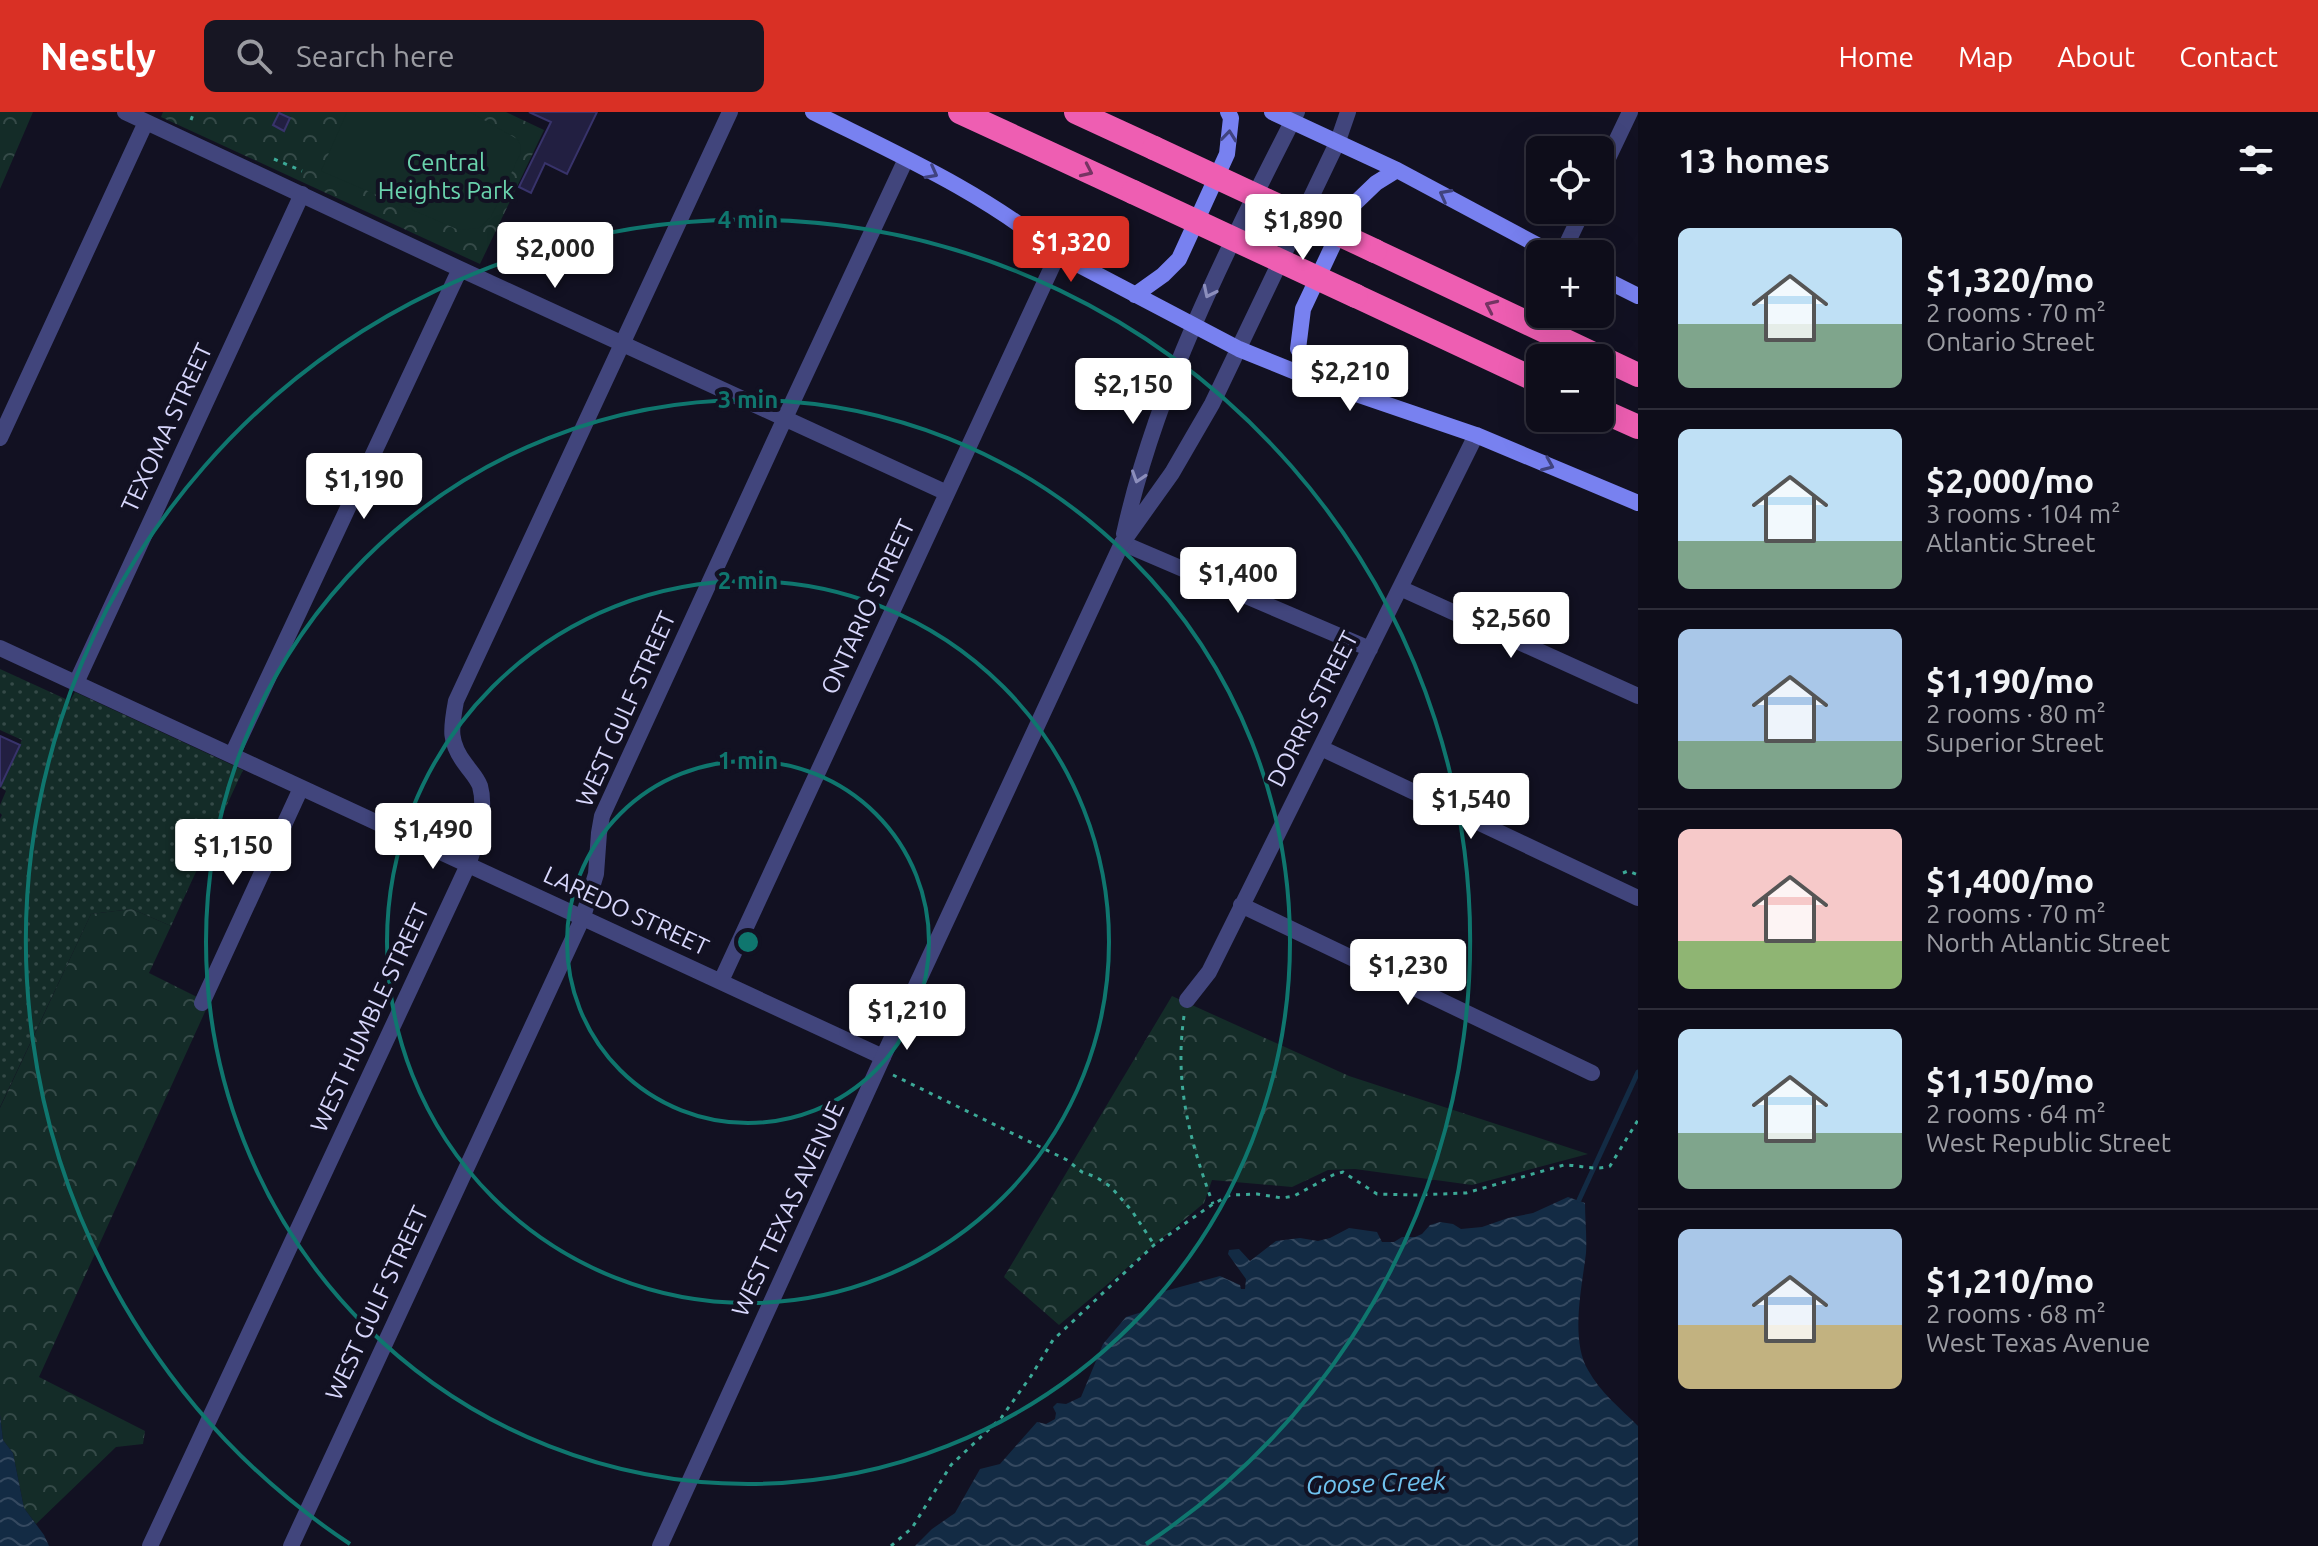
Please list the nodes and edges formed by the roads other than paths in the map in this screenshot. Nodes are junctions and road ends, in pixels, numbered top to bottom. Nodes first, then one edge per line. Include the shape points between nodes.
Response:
1 (125, 112) edge
2 (730, 112) edge
3 (813, 112) edge
4 (944, 112) edge
5 (960, 112) edge
6 (1228, 112) edge
7 (1272, 112) edge
8 (1348, 112) edge
9 (1630, 112) edge
10 (1082, 114) edge
11 (1294, 116) edge
12 (146, 122) junction
13 (1338, 141) junction
14 (1614, 146) edge
15 (1041, 149) junction
16 (906, 159) junction
17 (1397, 170) junction
18 (302, 194) junction
19 (1528, 240) edge
20 (1058, 254) junction
21 (460, 269) junction
22 (1614, 284) edge
23 (1135, 295) junction
24 (1638, 296) edge
25 (1194, 325) junction
26 (623, 343) junction
27 (1239, 349) junction
28 (1526, 375) edge
29 (1638, 375) edge
30 (1318, 381) junction
31 (1614, 416) edge
32 (785, 418) junction
33 (1638, 427) edge
34 (1476, 435) junction
35 (0, 438) edge
36 (947, 493) junction
37 (1638, 503) edge
38 (1122, 543) junction
39 (1400, 588) junction
40 (0, 648) edge
41 (1370, 649) junction
42 (76, 683) junction
43 (1638, 696) edge
44 (1321, 748) junction
45 (232, 755) junction
46 (301, 788) junction
47 (468, 865) junction
48 (1638, 898) edge
49 (1241, 905) junction
50 (583, 917) junction
51 (721, 981) junction
52 (1187, 1000) road end
53 (202, 1003) dead end
54 (881, 1062) junction
55 (1592, 1073) dead end
56 (150, 1546) edge
57 (291, 1546) edge
58 (660, 1546) edge

1 - 12 street
2 - 26 street, WEST HUMBLE STREET
3 - 16 main road
4 - 15 highway
5 - 15 highway
23 -> 6 main road via 1179,259 1227,154
7 - 11 main road
8 - 13 street, WEST TEXAS AVENUE
9 - 14 street
29 -> 10 highway, bridge
11 - 13 main road
11 -> 25 street, WEST TEXAS AVENUE
12 - 18 street
12 - 35 street
13 - 17 main road
13 - 27 street, WEST TEXAS AVENUE
15 -> 28 highway, bridge
16 -> 20 main road via 982,200
16 - 32 street, WEST GULF STREET
19 -> 17 main road
17 - 30 main road via 1351,207 1303,309 1298,349
18 - 21 street
18 - 42 street, TEXOMA STREET
20 - 23 main road
20 - 36 street, ONTARIO STREET
21 - 26 street
21 - 45 street
22 - 24 main road
23 - 25 main road
25 - 27 main road
25 -> 38 street, WEST TEXAS AVENUE via 1160,406
26 - 32 street
26 - 47 street, WEST HUMBLE STREET via 456,701 451,737 479,783 482,801
27 - 30 main road
27 - 38 street, WEST TEXAS AVENUE via 1172,473
30 - 34 main road
31 - 33 highway
32 - 36 street
32 - 50 street, WEST GULF STREET via 602,816 596,874
34 -> 37 main road
34 - 39 street, DORRIS STREET
36 - 51 street, ONTARIO STREET
38 - 41 street
38 - 54 street, WEST TEXAS AVENUE
39 - 41 street, DORRIS STREET
39 - 43 street
40 - 42 street, LAREDO STREET
41 - 44 street, DORRIS STREET
42 - 45 street, LAREDO STREET
44 - 48 street
44 - 49 street, DORRIS STREET
45 - 46 street, LAREDO STREET
46 - 47 street, LAREDO STREET
46 - 53 street
47 - 50 street, LAREDO STREET
47 - 56 street, WEST HUMBLE STREET
49 - 52 street, DORRIS STREET via 1209,972
49 - 55 street
50 - 51 street, LAREDO STREET
50 - 57 street, WEST GULF STREET
51 - 54 street, LAREDO STREET
54 - 58 street, WEST TEXAS AVENUE

